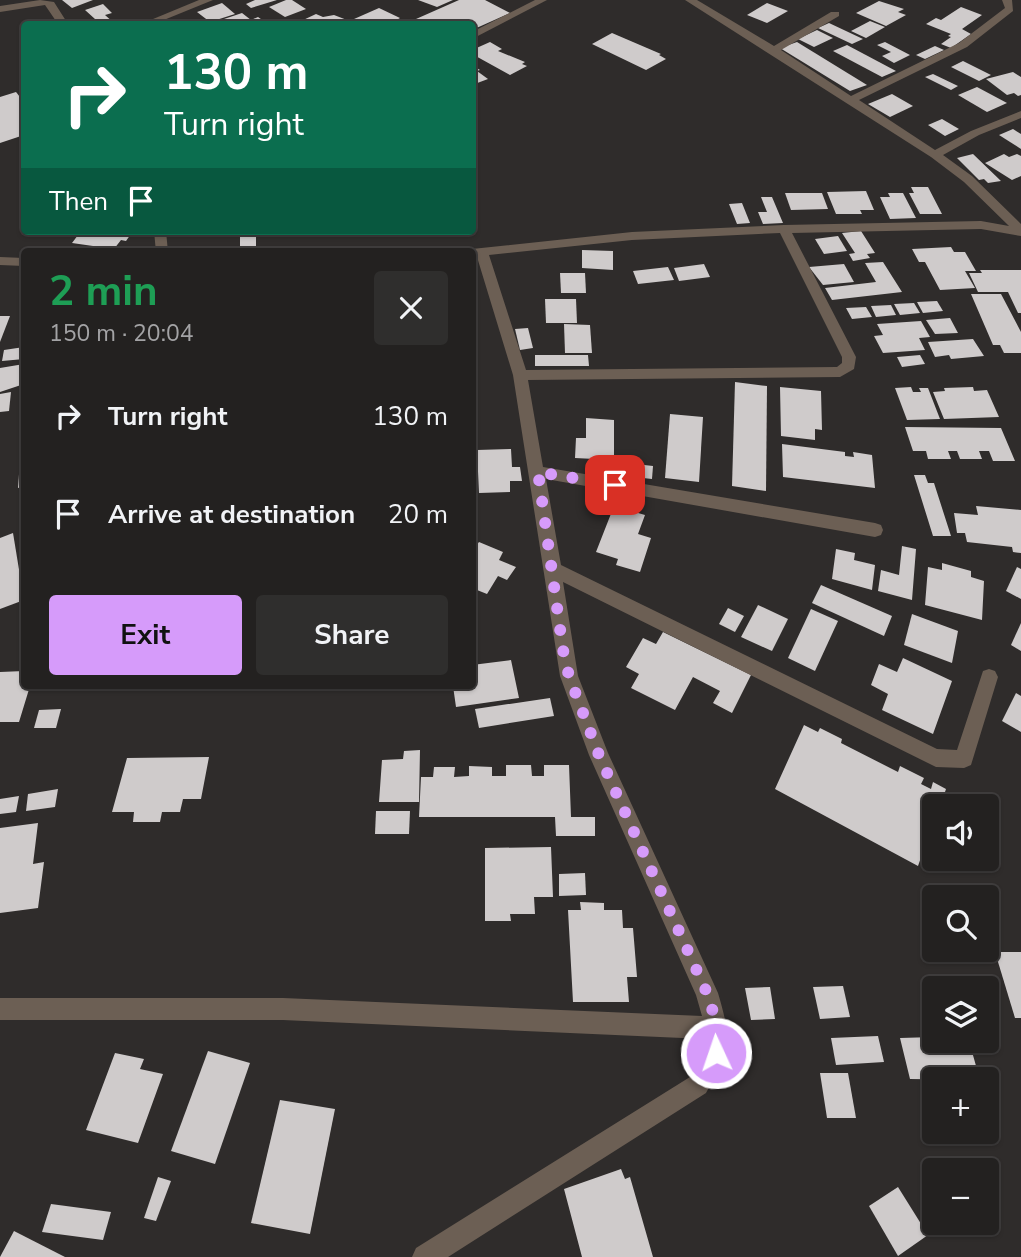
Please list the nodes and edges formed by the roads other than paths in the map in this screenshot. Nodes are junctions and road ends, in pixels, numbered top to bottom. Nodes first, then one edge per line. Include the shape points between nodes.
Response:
1 (208, 0) edge
2 (542, 0) edge
3 (690, 0) edge
4 (1007, 0) edge
5 (0, 9) edge
6 (835, 15) dead end
7 (61, 21) edge
8 (154, 21) edge
9 (476, 34) edge
10 (774, 50) junction
11 (851, 100) junction
12 (1021, 114) edge
13 (935, 155) junction
14 (783, 229) junction
15 (1021, 232) edge
16 (477, 253) edge
17 (0, 261) edge
18 (21, 262) edge
19 (520, 375) junction
20 (538, 472) junction
21 (875, 530) dead end
22 (553, 569) junction
23 (989, 677) dead end
24 (0, 1009) edge
25 (718, 1028) junction
26 (425, 1257) edge

1 - 8 street
2 - 9 street
3 - 10 street
4 - 11 street via 1010,9 1005,15 963,45
5 - 7 street via 46,2
6 - 10 street
10 - 11 street
11 - 13 street
12 - 13 street
13 - 15 street via 968,179
14 - 15 street via 981,225
14 - 16 street via 632,236
14 - 19 street via 849,357 846,369
16 - 19 street
17 - 18 street
19 - 20 street
20 - 21 street
20 - 22 street
22 - 23 street via 936,758 964,759
22 - 25 street via 569,676 599,755 707,993
24 - 25 street via 283,1009
25 - 26 street via 716,1053 698,1085

